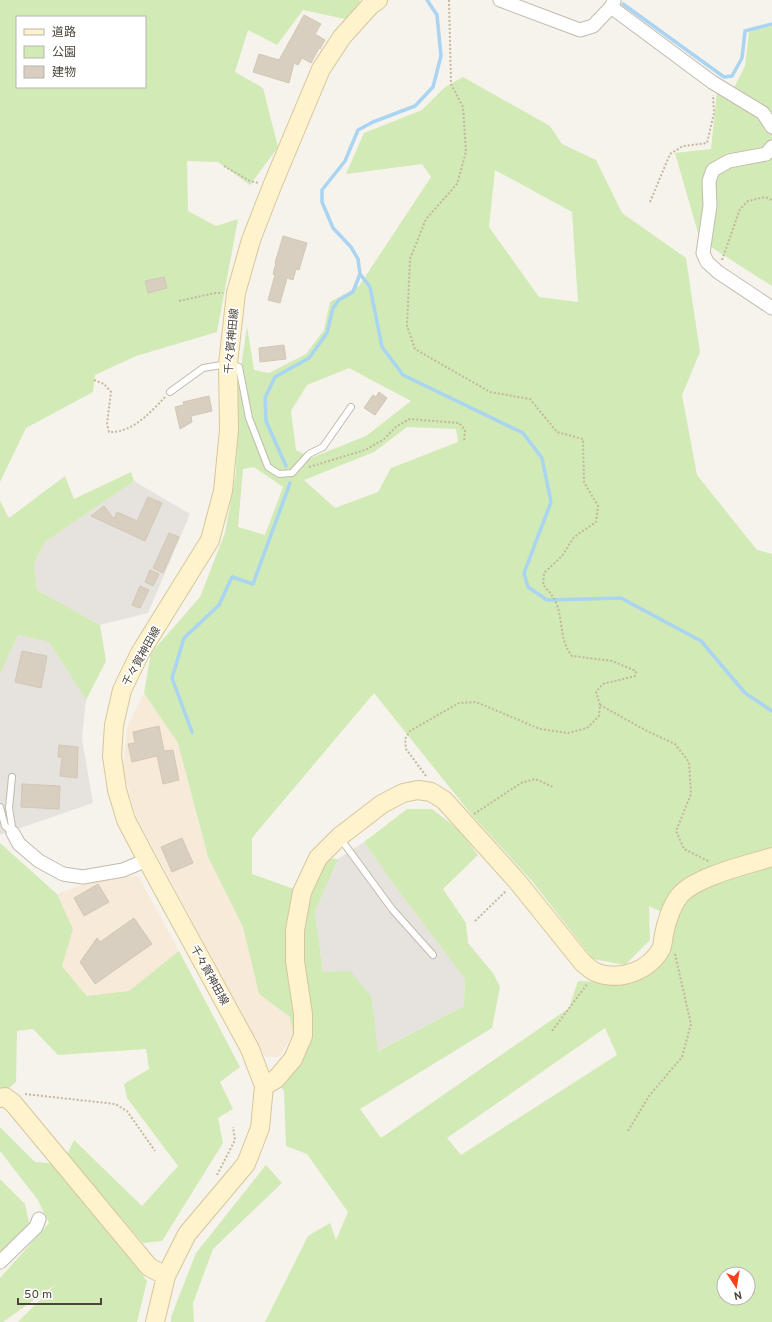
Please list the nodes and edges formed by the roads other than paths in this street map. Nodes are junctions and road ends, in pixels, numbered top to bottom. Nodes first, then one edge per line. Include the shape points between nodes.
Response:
1 (500, 0) edge
2 (371, 2) edge
3 (613, 4) edge
4 (772, 127) edge
5 (772, 147) edge
6 (772, 308) edge
7 (228, 364) junction
8 (170, 392) road end
9 (351, 407) dead end
10 (12, 777) dead end
11 (0, 808) edge
12 (13, 833) junction
13 (339, 836) junction
14 (772, 857) edge
15 (147, 860) junction
16 (433, 955) dead end
17 (264, 1086) junction
18 (2, 1097) edge
19 (39, 1219) dead end
20 (0, 1262) edge
21 (166, 1276) junction
22 (157, 1321) edge

1 - 3 street via 580,30 593,26
2 - 7 main road, 千々賀神田線 via 342,37 321,69 272,186 251,240 236,293
3 - 4 street via 712,82 763,113
5 - 6 street via 766,154 729,161 713,170 709,181 710,206 703,253 707,262 718,272
7 - 8 lane via 203,368
7 - 9 lane via 239,367 249,418 268,467 279,474 292,472 309,454 323,447
7 - 15 main road, 千々賀神田線 via 229,430 223,491 210,540 140,653 122,690 114,725 112,756 117,790 126,820
10 - 12 lane via 9,808
11 - 12 lane via 5,826
12 - 15 street via 19,844 39,861 62,874 83,877 123,870
13 - 14 main road via 382,804 403,792 431,792 444,800 518,881 583,963 596,972 613,976 629,974 643,968 654,959 662,948 672,907 680,895 690,887 706,878
13 - 16 lane via 392,909
13 - 17 main road via 318,858 305,885 294,930 295,961 303,1014 302,1036 293,1059 276,1079
15 - 17 main road, 千々賀神田線 via 250,1050
17 - 21 main road, 千々賀神田線 via 260,1128 246,1164 187,1234
18 - 21 main road via 13,1103 149,1267
19 - 20 street via 36,1227
21 - 22 main road, 千々賀神田線

